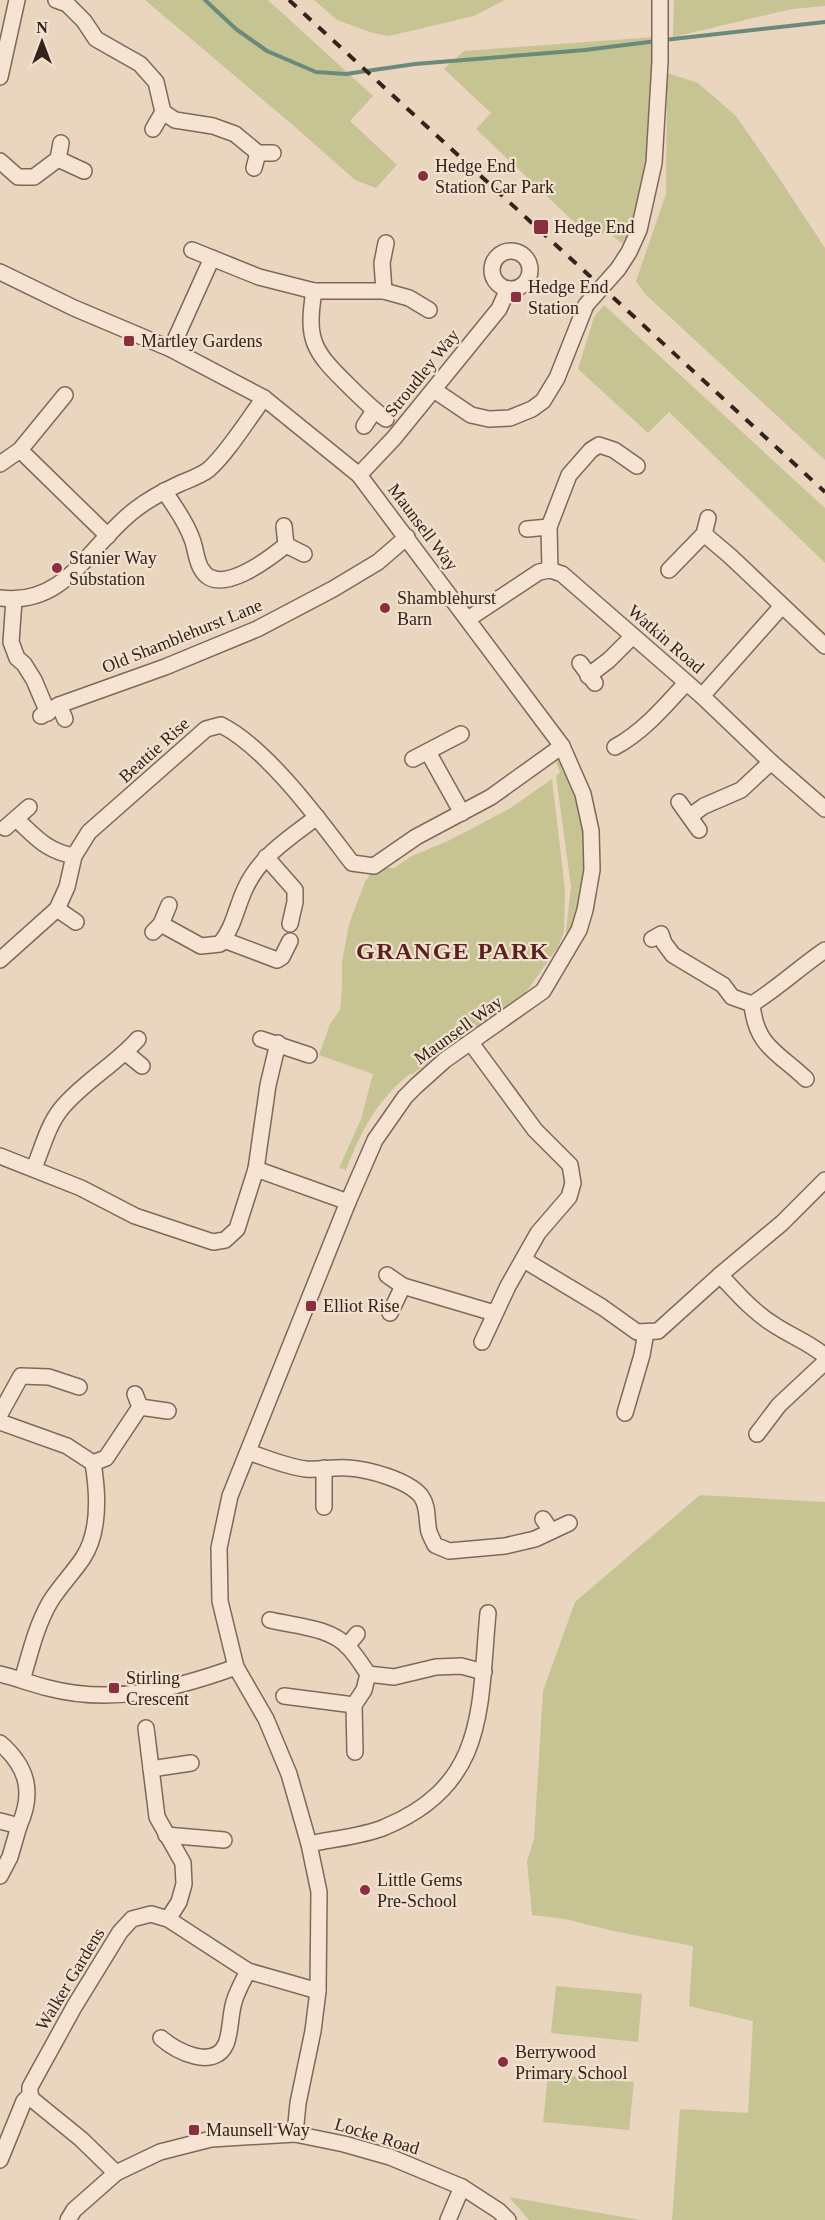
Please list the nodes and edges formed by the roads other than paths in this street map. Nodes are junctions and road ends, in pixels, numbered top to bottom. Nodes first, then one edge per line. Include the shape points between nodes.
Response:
1 (17, 0) edge
2 (56, 0) edge
3 (660, 0) edge
4 (0, 76) edge
5 (163, 111) junction
6 (153, 129) dead end
7 (60, 142) dead end
8 (262, 158) dead end
9 (58, 159) junction
10 (0, 161) edge
11 (84, 171) dead end
12 (386, 243) dead end
13 (192, 250) dead end
14 (212, 258) junction
15 (0, 272) edge
16 (508, 289) dead end
17 (314, 291) junction
18 (384, 291) junction
19 (429, 309) dead end
20 (171, 349) junction
21 (434, 390) junction
22 (65, 395) dead end
23 (264, 398) junction
24 (364, 426) dead end
25 (20, 450) junction
26 (0, 464) edge
27 (637, 466) dead end
28 (359, 475) junction
29 (164, 491) junction
30 (708, 518) dead end
31 (284, 526) dead end
32 (549, 527) junction
33 (527, 529) dead end
34 (704, 534) junction
35 (108, 536) junction
36 (407, 537) junction
37 (286, 545) junction
38 (303, 554) dead end
39 (550, 570) junction
40 (669, 570) dead end
41 (7, 599) edge
42 (782, 606) junction
43 (468, 619) junction
44 (633, 636) junction
45 (825, 646) edge
46 (587, 674) dead end
47 (686, 683) junction
48 (702, 696) junction
49 (461, 734) dead end
50 (562, 747) junction
51 (615, 747) dead end
52 (771, 762) junction
53 (679, 802) dead end
54 (29, 807) dead end
55 (825, 809) edge
56 (462, 813) junction
57 (690, 816) junction
58 (316, 817) junction
59 (699, 830) dead end
60 (74, 856) junction
61 (266, 857) junction
62 (169, 905) dead end
63 (57, 909) junction
64 (76, 922) dead end
65 (290, 924) dead end
66 (661, 933) dead end
67 (224, 940) junction
68 (290, 941) dead end
69 (825, 950) edge
70 (0, 960) edge
71 (752, 1004) junction
72 (261, 1039) dead end
73 (138, 1040) dead end
74 (471, 1043) junction
75 (278, 1044) junction
76 (126, 1053) junction
77 (309, 1055) dead end
78 (142, 1066) dead end
79 (806, 1079) dead end
80 (0, 1156) edge
81 (34, 1168) junction
82 (256, 1169) junction
83 (825, 1180) edge
84 (348, 1202) junction
85 (524, 1260) junction
86 (387, 1275) dead end
87 (720, 1275) junction
88 (403, 1286) junction
89 (390, 1313) dead end
90 (494, 1313) junction
91 (646, 1332) junction
92 (482, 1342) dead end
93 (825, 1356) edge
94 (825, 1362) edge
95 (79, 1387) dead end
96 (168, 1411) dead end
97 (625, 1413) dead end
98 (0, 1414) edge
99 (0, 1422) edge
100 (757, 1434) dead end
101 (248, 1452) junction
102 (93, 1463) junction
103 (324, 1468) junction
104 (324, 1507) dead end
105 (569, 1523) dead end
106 (488, 1613) dead end
107 (270, 1620) dead end
108 (236, 1666) junction
109 (484, 1672) junction
110 (0, 1674) edge
111 (368, 1674) junction
112 (22, 1680) junction
113 (284, 1696) dead end
114 (354, 1705) junction
115 (146, 1728) dead end
116 (0, 1743) edge
117 (355, 1752) dead end
118 (191, 1763) dead end
119 (151, 1769) junction
120 (0, 1821) edge
121 (19, 1826) junction
122 (166, 1835) junction
123 (224, 1840) dead end
124 (309, 1844) junction
125 (0, 1876) edge
126 (168, 1919) junction
127 (248, 1971) junction
128 (318, 1991) junction
129 (167, 2048) dead end
130 (30, 2095) junction
131 (295, 2134) junction
132 (0, 2160) edge
133 (116, 2173) junction
134 (462, 2187) junction
135 (68, 2220) edge
136 (448, 2220) edge
137 (508, 2220) edge

1 - 4 street
2 - 5 street via 67,4 96,39 140,64 156,82
3 - 21 street, bridge via 654,163 639,230 618,268 586,305 557,378 543,401 510,418 471,415
5 - 6 street
5 - 8 street via 175,120 235,134
7 - 9 street
9 - 10 street via 34,177 18,177
9 - 11 street
12 - 18 street via 382,263
13 - 14 street
14 - 17 street via 259,277
14 - 20 street
15 - 20 street, Maunsell Way
16 - 21 street, Stroudley Way via 499,309
17 - 18 street
17 - 24 street via 310,320 314,344 325,362 380,415
18 - 19 street
20 - 23 street, Maunsell Way
21 - 28 street, Stroudley Way
22 - 25 street
23 - 28 street, Maunsell Way
23 - 29 street via 207,471
25 - 26 street
25 - 35 street
27 - 32 street via 598,438 569,475
28 - 36 street, Maunsell Way
29 - 35 street via 134,510
29 - 37 street via 192,537 202,571 215,581 226,581 267,561
30 - 34 street
31 - 37 street
32 - 33 street
32 - 39 street
34 - 40 street
34 - 42 street
35 - 41 street via 61,584 36,596
36 - 41 street, Old Shamblehurst Lane via 378,562 257,629 53,713 17,658 11,642
36 - 43 street, Maunsell Way
37 - 38 street
39 - 43 street via 539,572
39 - 44 street, Watkin Road via 562,574
42 - 45 street
42 - 48 street
43 - 50 street, Maunsell Way
44 - 46 street via 609,660
44 - 47 street, Watkin Road
47 - 48 street, Watkin Road
47 - 51 street via 658,713
48 - 52 street, Watkin Road
49 - 56 street via 421,755
50 - 56 street, Beattie Rise
50 - 74 street, Maunsell Way via 583,794 591,831 592,870 579,930 543,991
52 - 55 street, Watkin Road
52 - 57 street via 741,790
53 - 57 street
54 - 60 street via 11,823 56,853
56 - 58 street, Beattie Rise via 416,837 374,866 352,863
57 - 59 street
58 - 60 street, Beattie Rise via 236,732 221,725 206,729 89,832
58 - 61 street
60 - 63 street, Beattie Rise
61 - 65 street via 295,890
61 - 67 street via 244,889
62 - 67 street via 157,928 201,946
63 - 64 street
63 - 70 street, Beattie Rise
66 - 71 street via 673,955 723,985 732,997
67 - 68 street via 277,960
69 - 71 street
71 - 79 street via 753,1021 763,1042 797,1061
72 - 75 street
73 - 76 street
74 - 84 street, Maunsell Way via 445,1060 405,1097 375,1140
74 - 85 street via 535,1130 570,1165 573,1183 569,1197 538,1233
75 - 77 street
75 - 82 street
76 - 78 street
76 - 81 street via 60,1110
80 - 81 street
81 - 82 street via 135,1216 213,1242 225,1240 237,1229
82 - 84 street
83 - 87 street via 782,1223
84 - 101 street, Maunsell Way
85 - 90 street
85 - 91 street via 637,1332
86 - 88 street
87 - 91 street via 658,1331
87 - 93 street via 748,1305
88 - 89 street
88 - 90 street
90 - 92 street
91 - 97 street
94 - 100 street via 779,1406
95 - 98 street via 17,1370
96 - 102 street via 138,1401 106,1458
99 - 102 street via 67,1446
101 - 103 street via 291,1466
101 - 108 street, Maunsell Way via 230,1496 219,1548 220,1601
102 - 112 street via 93,1538 49,1604
103 - 104 street
103 - 105 street via 360,1469 410,1487 421,1497 435,1545 449,1551 505,1546 535,1539 547,1525
106 - 109 street
107 - 111 street via 352,1640
108 - 112 street via 172,1688 119,1696 50,1689
108 - 124 street, Maunsell Way via 266,1719 289,1774
109 - 111 street via 461,1666 436,1667 394,1677
109 - 124 street via 474,1731 452,1782 430,1802 384,1828
110 - 112 street
111 - 114 street
113 - 114 street
114 - 117 street
115 - 119 street
116 - 121 street via 18,1762 27,1784 28,1799
118 - 119 street
119 - 122 street via 156,1817
120 - 121 street
121 - 125 street
122 - 123 street
122 - 126 street via 183,1863 184,1884
124 - 128 street, Maunsell Way via 319,1892
126 - 127 street, Walker Gardens
126 - 130 street, Walker Gardens via 151,1914 132,1918 120,1932 30,2087
127 - 128 street, Walker Gardens
127 - 129 street via 219,2054 197,2057
128 - 131 street, Maunsell Way
130 - 132 street, Walker Gardens
130 - 133 street
131 - 133 street, Locke Road via 211,2139 160,2152
131 - 134 street, Locke Road via 390,2157
133 - 135 street, Locke Road
134 - 136 street
134 - 137 street, Locke Road

